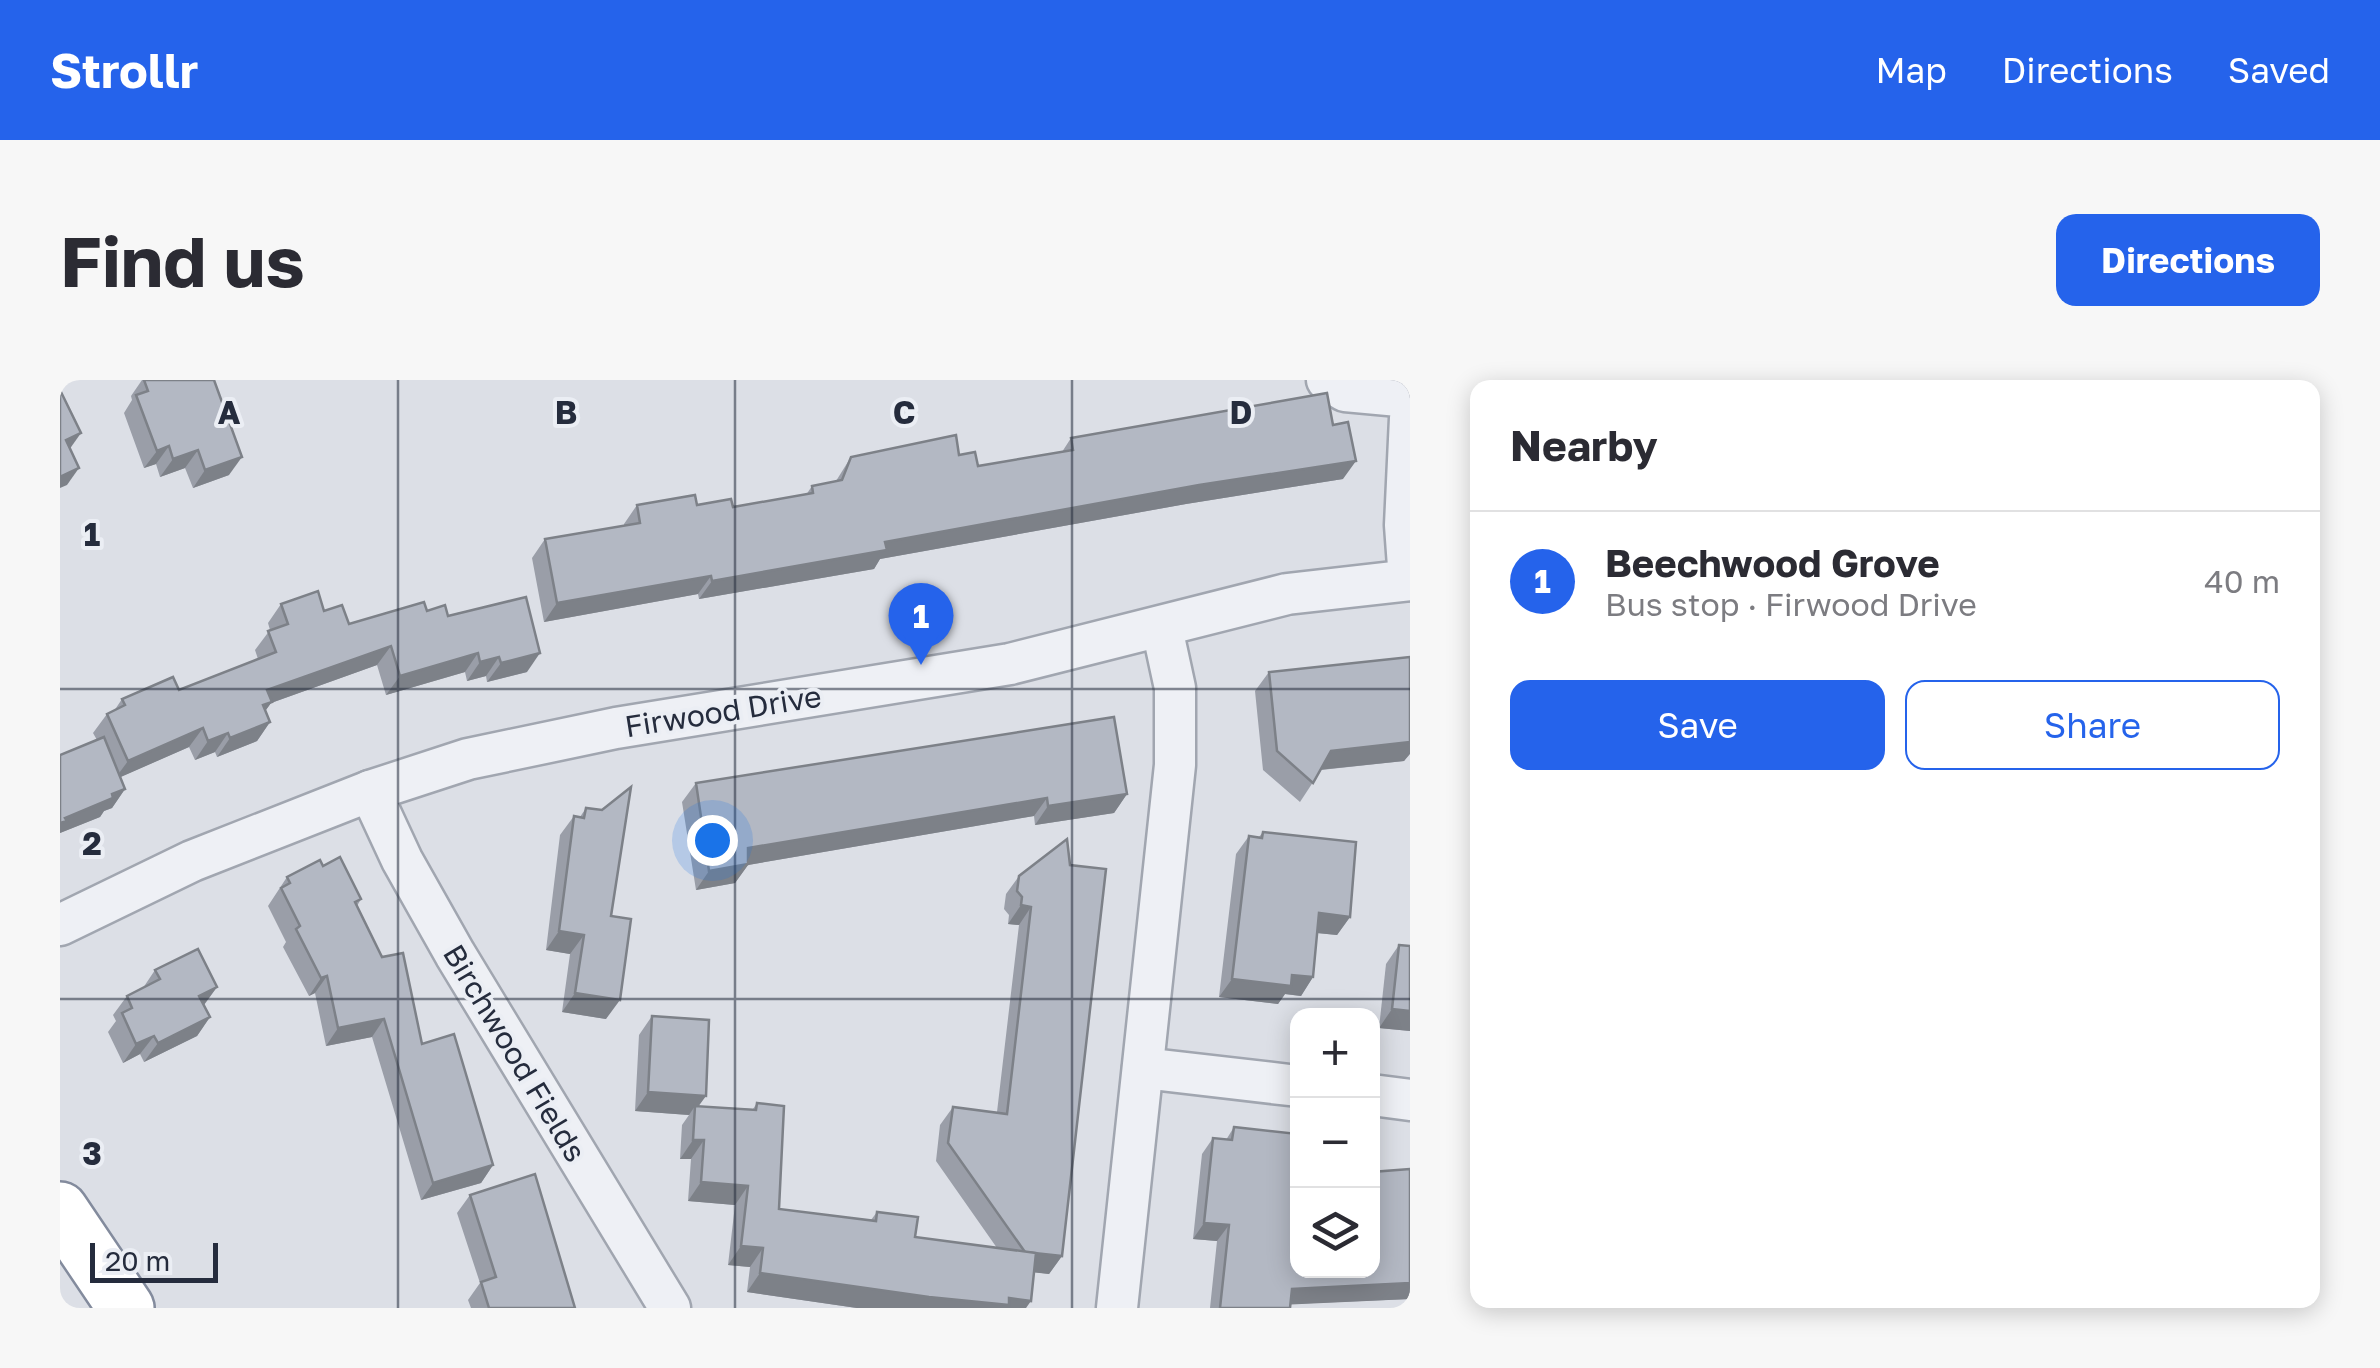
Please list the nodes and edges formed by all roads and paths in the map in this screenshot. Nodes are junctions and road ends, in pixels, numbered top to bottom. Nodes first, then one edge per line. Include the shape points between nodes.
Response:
1 (1328, 380) edge
2 (1410, 397) edge
3 (1410, 418) edge
4 (1410, 580) edge
5 (1162, 628) junction
6 (370, 791) junction
7 (60, 926) edge
8 (1143, 1068) junction
9 (1290, 1085) edge
10 (1380, 1096) edge
11 (1410, 1100) edge
12 (60, 1210) edge
13 (126, 1308) edge
14 (670, 1308) edge
15 (1117, 1308) edge

1 - 2 street via 1345,391
3 - 4 street
4 - 5 street, Firwood Drive via 1288,594
5 - 6 street, Firwood Drive via 1010,664 598,732 468,759
5 - 8 street via 1175,688 1175,765
6 - 7 street, Firwood Drive via 192,861
6 - 14 street, Birchwood Fields via 455,954
8 - 9 street
8 - 15 street
10 - 11 street
12 - 13 highway

